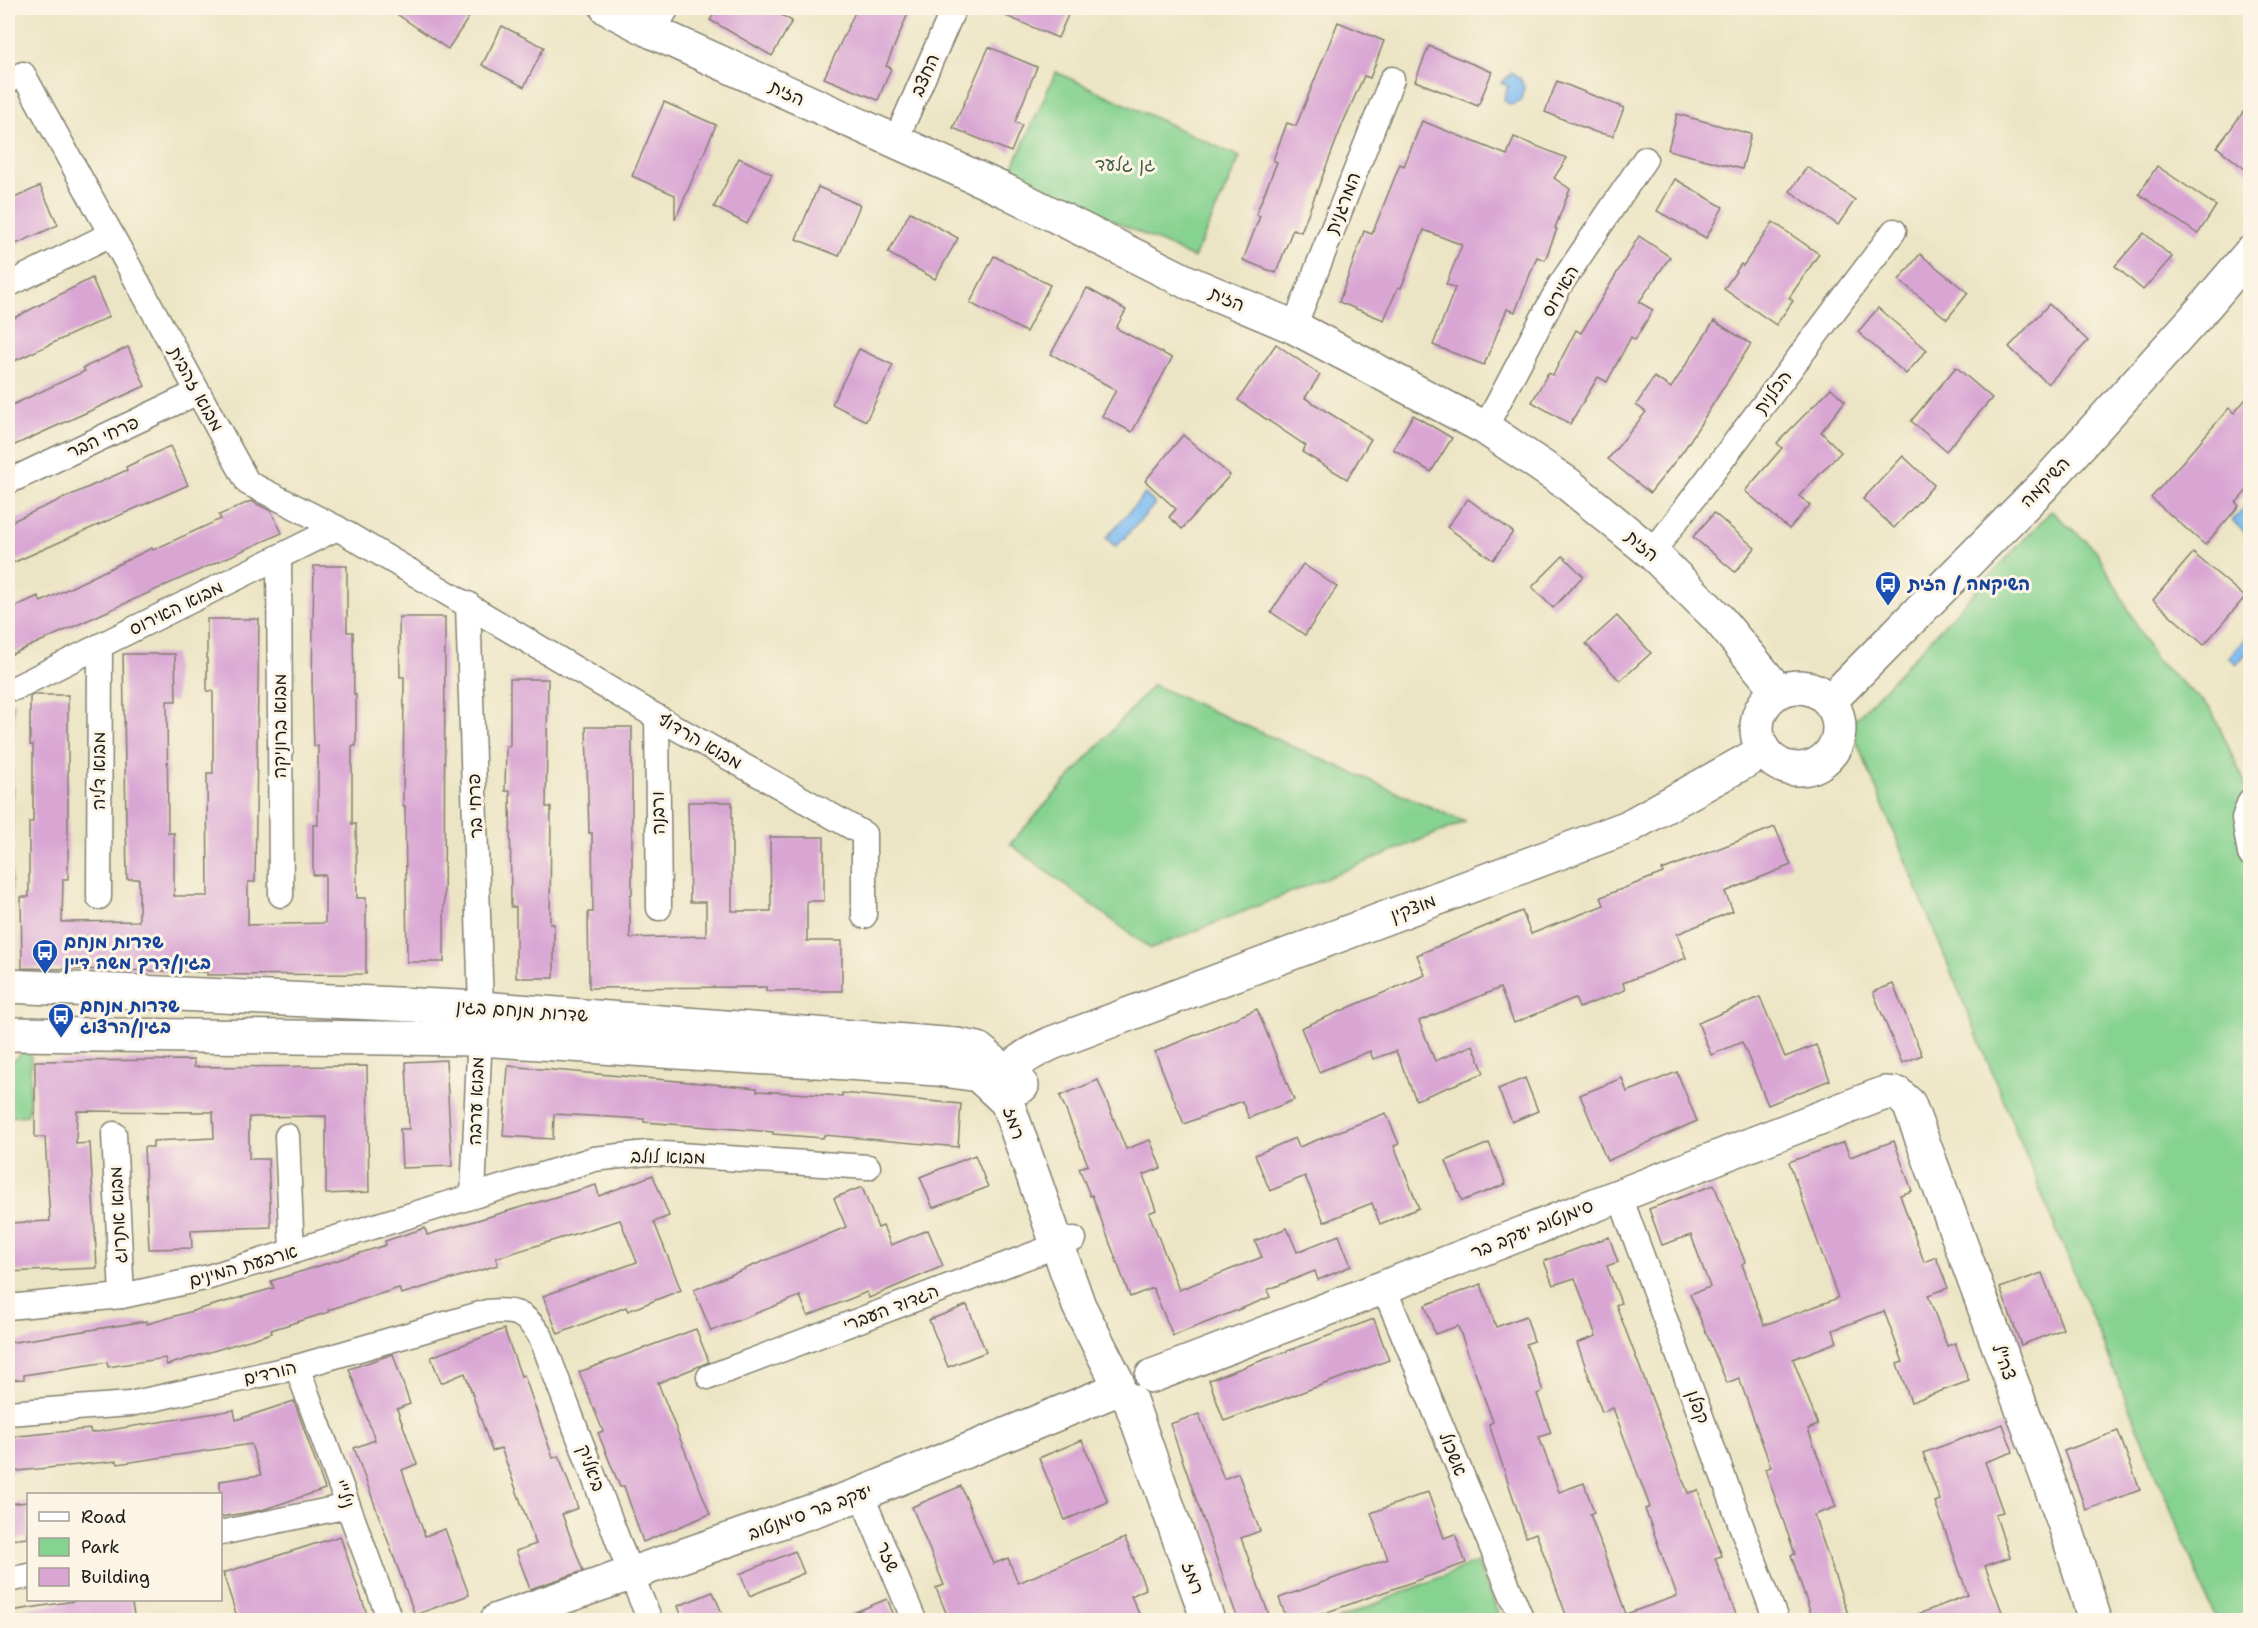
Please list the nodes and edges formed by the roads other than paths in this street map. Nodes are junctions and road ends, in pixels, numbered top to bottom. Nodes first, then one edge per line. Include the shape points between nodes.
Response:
1 (607, 8) edge
2 (954, 8) edge
3 (660, 20) edge
4 (15, 77) edge
5 (1392, 79) dead end
6 (895, 142) junction
7 (1645, 159) dead end
8 (1894, 231) dead end
9 (111, 234) junction
10 (2247, 262) edge
11 (8, 285) edge
12 (1294, 327) junction
13 (198, 392) junction
14 (1485, 428) junction
15 (8, 482) edge
16 (337, 528) junction
17 (1652, 553) junction
18 (279, 557) junction
19 (468, 604) junction
20 (100, 646) junction
21 (15, 688) dead end
22 (1778, 691) junction
23 (1830, 701) junction
24 (657, 717) junction
25 (1764, 751) junction
26 (2250, 801) edge
27 (2250, 854) edge
28 (281, 895) dead end
29 (99, 897) dead end
30 (659, 908) dead end
31 (864, 916) dead end
32 (8, 986) edge
33 (480, 1024) junction
34 (8, 1034) edge
35 (1052, 1043) joint
36 (1012, 1088) junction
37 (1910, 1104) joint
38 (114, 1134) dead end
39 (287, 1136) dead end
40 (868, 1167) dead end
41 (1619, 1194) junction
42 (472, 1195) junction
43 (1065, 1242) junction
44 (292, 1252) junction
45 (1384, 1288) junction
46 (122, 1296) junction
47 (8, 1307) edge
48 (527, 1317) joint
49 (297, 1367) junction
50 (709, 1377) dead end
51 (1130, 1382) junction
52 (8, 1413) edge
53 (861, 1494) junction
54 (348, 1506) junction
55 (222, 1533) edge
56 (27, 1575) edge
57 (631, 1575) junction
58 (8, 1580) edge
59 (390, 1620) edge
60 (497, 1620) edge
61 (650, 1620) edge
62 (914, 1620) edge
63 (1208, 1620) edge
64 (1522, 1620) edge
65 (1776, 1620) edge
66 (2095, 1620) edge

1 - 3 street, הזית
2 - 6 street, החצב
3 - 6 street, הזית
4 - 9 street, מבוא זהבית
5 - 12 street, המרגנית
6 - 12 street, הזית via 1006,191 1185,280
7 - 14 street, האירוס via 1560,285
8 - 17 street, הכלנית
9 - 11 street
9 - 13 street, מבוא זהבית
10 - 23 street, השיקמה via 2044,485
12 - 14 street, הזית
13 - 15 street, פרחי הבר
13 - 16 street, מבוא זהבית via 248,483
14 - 17 street, הזית via 1568,484
16 - 18 street, מבוא האירוס
16 - 19 street, מבוא זהבית
17 - 22 street, הזית via 1717,616
18 - 20 street, מבוא האירוס
18 - 28 street, מבוא ברוניקה
19 - 24 street, מבוא הרדוף
19 - 33 street, פרחי בר
20 - 21 street, מבוא האירוס
20 - 29 street, מבוא דליה
22 - 23 street via 1797,686 1813,688
22 - 25 street via 1764,704 1758,719 1758,738
23 - 25 street via 1840,731 1825,760 1812,767 1787,768
24 - 30 street, ורבנה
24 - 31 street, מבוא הרדוף via 864,834
25 - 35 street, מוצקין via 1628,827
26 - 27 street via 2244,819
32 - 33 street, שדרות מנחם בגין
33 - 34 street, שדרות מנחם בגין
33 - 36 street, שדרות מנחם בגין via 957,1046 978,1049
33 - 42 street, מבוא ערבה
35 - 36 street, רמז
36 - 43 street, רמז via 1022,1099
37 - 41 street, סימנטוב יעקב בר via 1898,1094 1885,1093
37 - 66 street, צה"ל via 2067,1531
38 - 46 street, מבוא אתרוג
39 - 44 street
40 - 42 street, מבוא לולב via 648,1154 594,1160
41 - 45 street, סימנטוב יעקב בר
41 - 65 street, קפלן
42 - 44 street, ארבעת המינים
43 - 50 street, הגדוד העברי
43 - 51 street, רמז via 1093,1291
44 - 46 street, ארבעת המינים via 209,1277
45 - 51 street, סימנטוב יעקב בר
45 - 64 street, אשכול
46 - 47 street, ארבעת המינים
48 - 49 street, הורדים via 506,1310 487,1312
48 - 57 street, ביאליק via 545,1345
49 - 52 street, הורדים via 130,1404
49 - 54 street, ניל"י
51 - 53 street, יעקב בר סימנטוב
51 - 63 street, רמז
53 - 57 street, יעקב בר סימנטוב
53 - 62 street, שזר
54 - 55 street
54 - 59 street, ניל"י
56 - 58 street
57 - 60 street, יעקב בר סימנטוב
57 - 61 street, ביאליק

